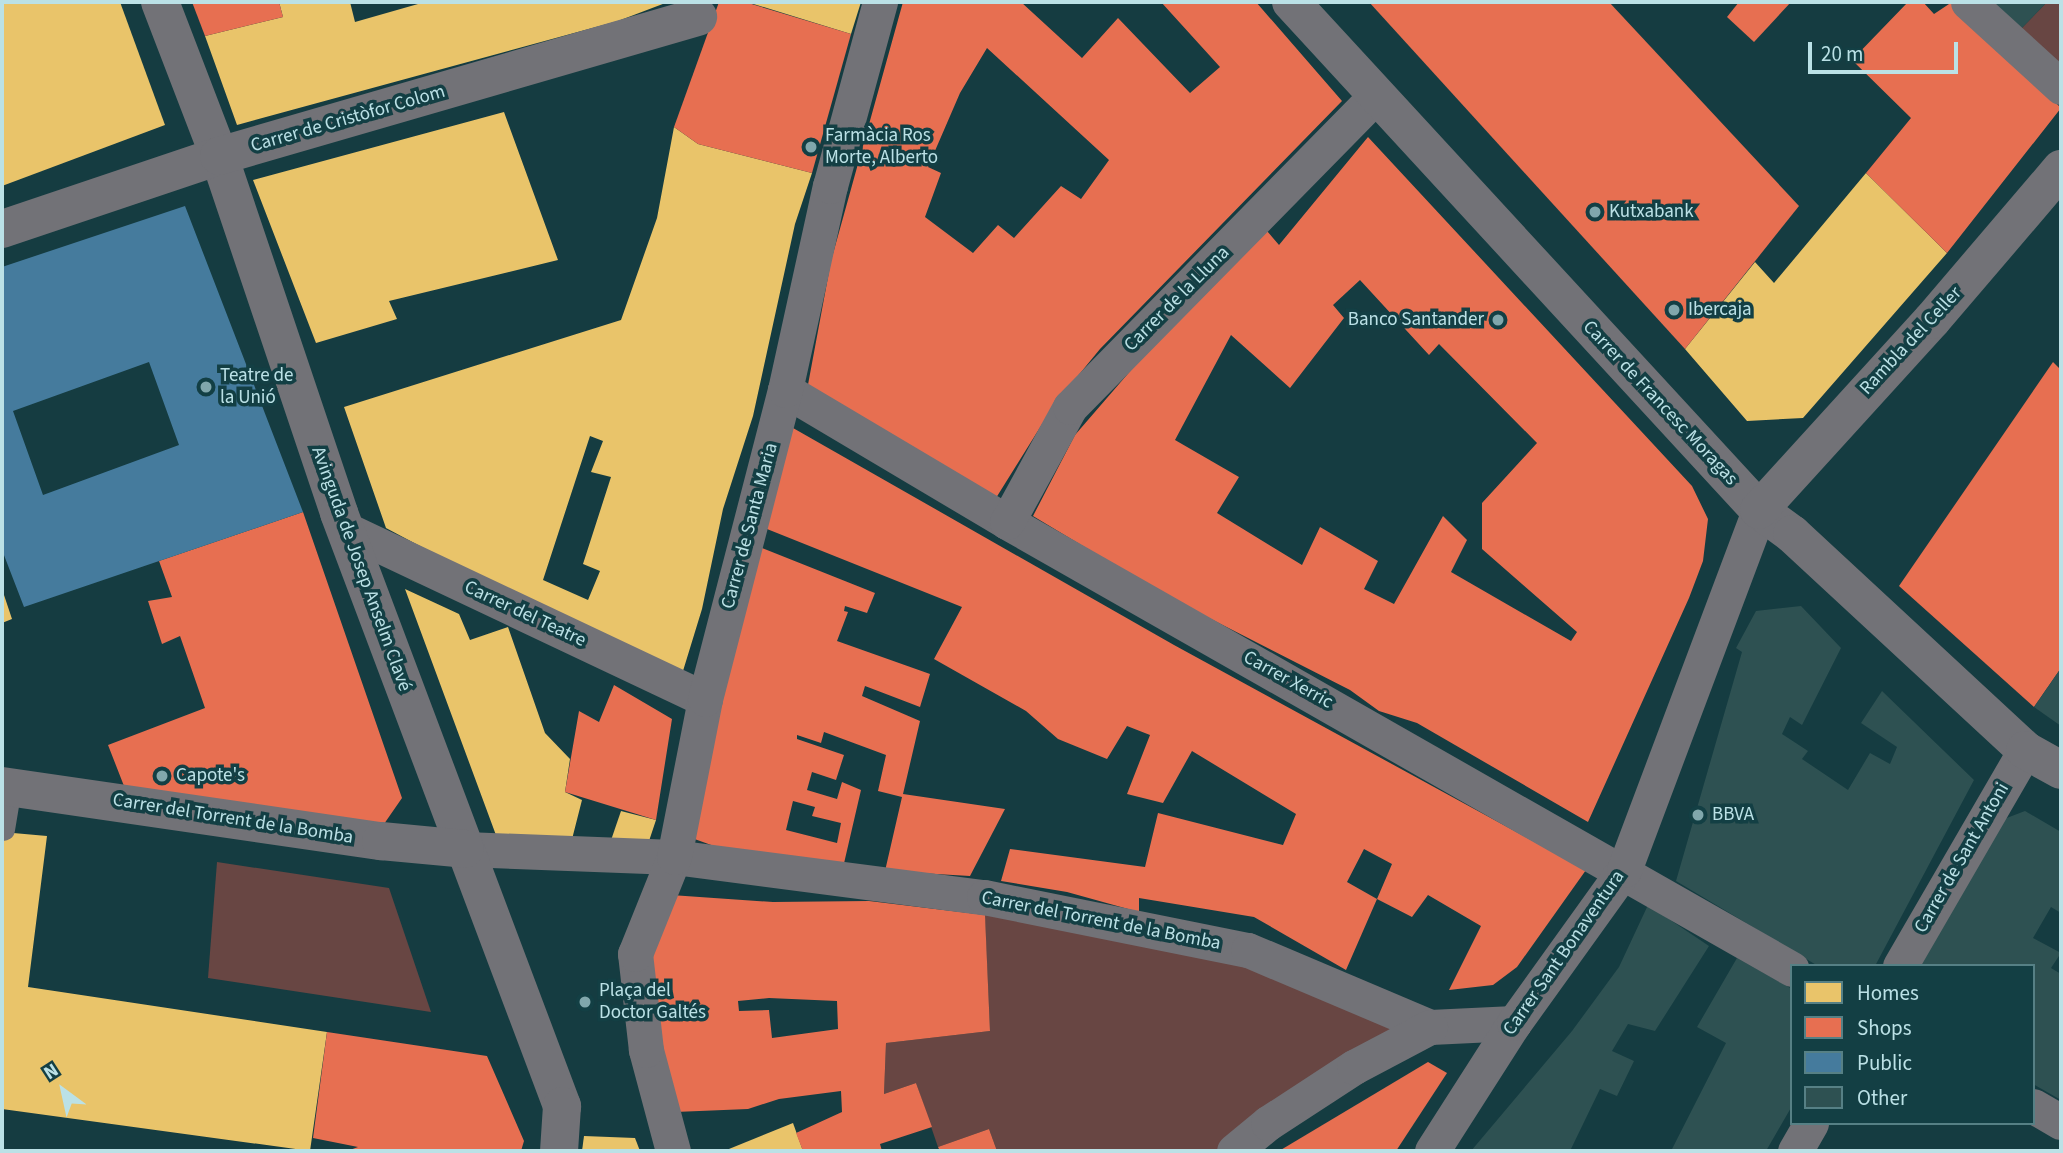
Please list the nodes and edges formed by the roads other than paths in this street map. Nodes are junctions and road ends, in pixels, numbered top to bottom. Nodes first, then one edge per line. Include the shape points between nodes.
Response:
1 (160, 2) edge
2 (880, 2) edge
3 (1292, 2) edge
4 (1968, 2) edge
5 (698, 18) dead end
6 (2061, 87) edge
7 (1375, 97) junction
8 (219, 156) junction
9 (2061, 169) edge
10 (2, 229) edge
11 (785, 390) junction
12 (1759, 510) junction
13 (1007, 522) junction
14 (345, 529) junction
15 (1792, 534) junction
16 (1733, 585) junction
17 (705, 699) junction
18 (2025, 750) junction
19 (2061, 770) edge
20 (6, 786) edge
21 (3, 829) edge
22 (465, 849) junction
23 (674, 857) junction
24 (1624, 870) junction
25 (1901, 964) edge
26 (1790, 968) edge
27 (1514, 1023) junction
28 (1430, 1027) junction
29 (2035, 1107) edge
30 (2061, 1122) edge
31 (1810, 1125) edge
32 (561, 1143) edge
33 (673, 1151) edge
34 (1234, 1151) edge
35 (1432, 1151) edge
36 (1795, 1151) edge

1 - 8 street, Avinguda de Josep Anselm Clavé
2 - 11 street, Carrer de Santa Maria via 830,187
3 - 7 street, Carrer de Francesc Moragas
4 - 6 street
5 - 8 street, Carrer de Cristòfor Colom
7 - 12 street, Carrer de Francesc Moragas
7 - 13 street, Carrer de la Lluna via 1070,407
8 - 10 street, Carrer de Cristòfor Colom
8 - 14 street, Avinguda de Josep Anselm Clavé
9 - 12 street, Rambla del Celler via 1933,320
11 - 13 street, Carrer Xerric
11 - 17 street, Carrer de Santa Maria
12 - 15 street, Carrer de Francesc Moragas
12 - 16 street, Carrer Sant Bonaventura
13 - 24 street, Carrer Xerric
14 - 17 street, Carrer del Teatre
14 - 22 street, Avinguda de Josep Anselm Clavé
15 - 16 street, Carrer Sant Bonaventura
15 - 18 street, Carrer de Francesc Moragas
16 - 24 street, Carrer Sant Bonaventura
17 - 23 street, Carrer de Santa Maria
18 - 19 street, Carrer de Francesc Moragas
18 - 25 street, Carrer de Sant Antoni
20 - 21 lane
20 - 22 street, Carrer del Torrent de la Bomba
22 - 23 street, Carrer del Torrent de la Bomba
22 - 32 street, Avinguda de Josep Anselm Clavé via 562,1106
23 - 28 street, Carrer del Torrent de la Bomba via 984,897 1248,950
23 - 33 street, Carrer de Santa Maria via 635,954 646,1050
24 - 26 street, Carrer Xerric
24 - 27 street, Carrer Sant Bonaventura
27 - 28 street, Carrer del Torrent de la Bomba
27 - 35 street, Carrer Sant Bonaventura
28 - 34 street via 1354,1067
29 - 30 street
31 - 36 street

